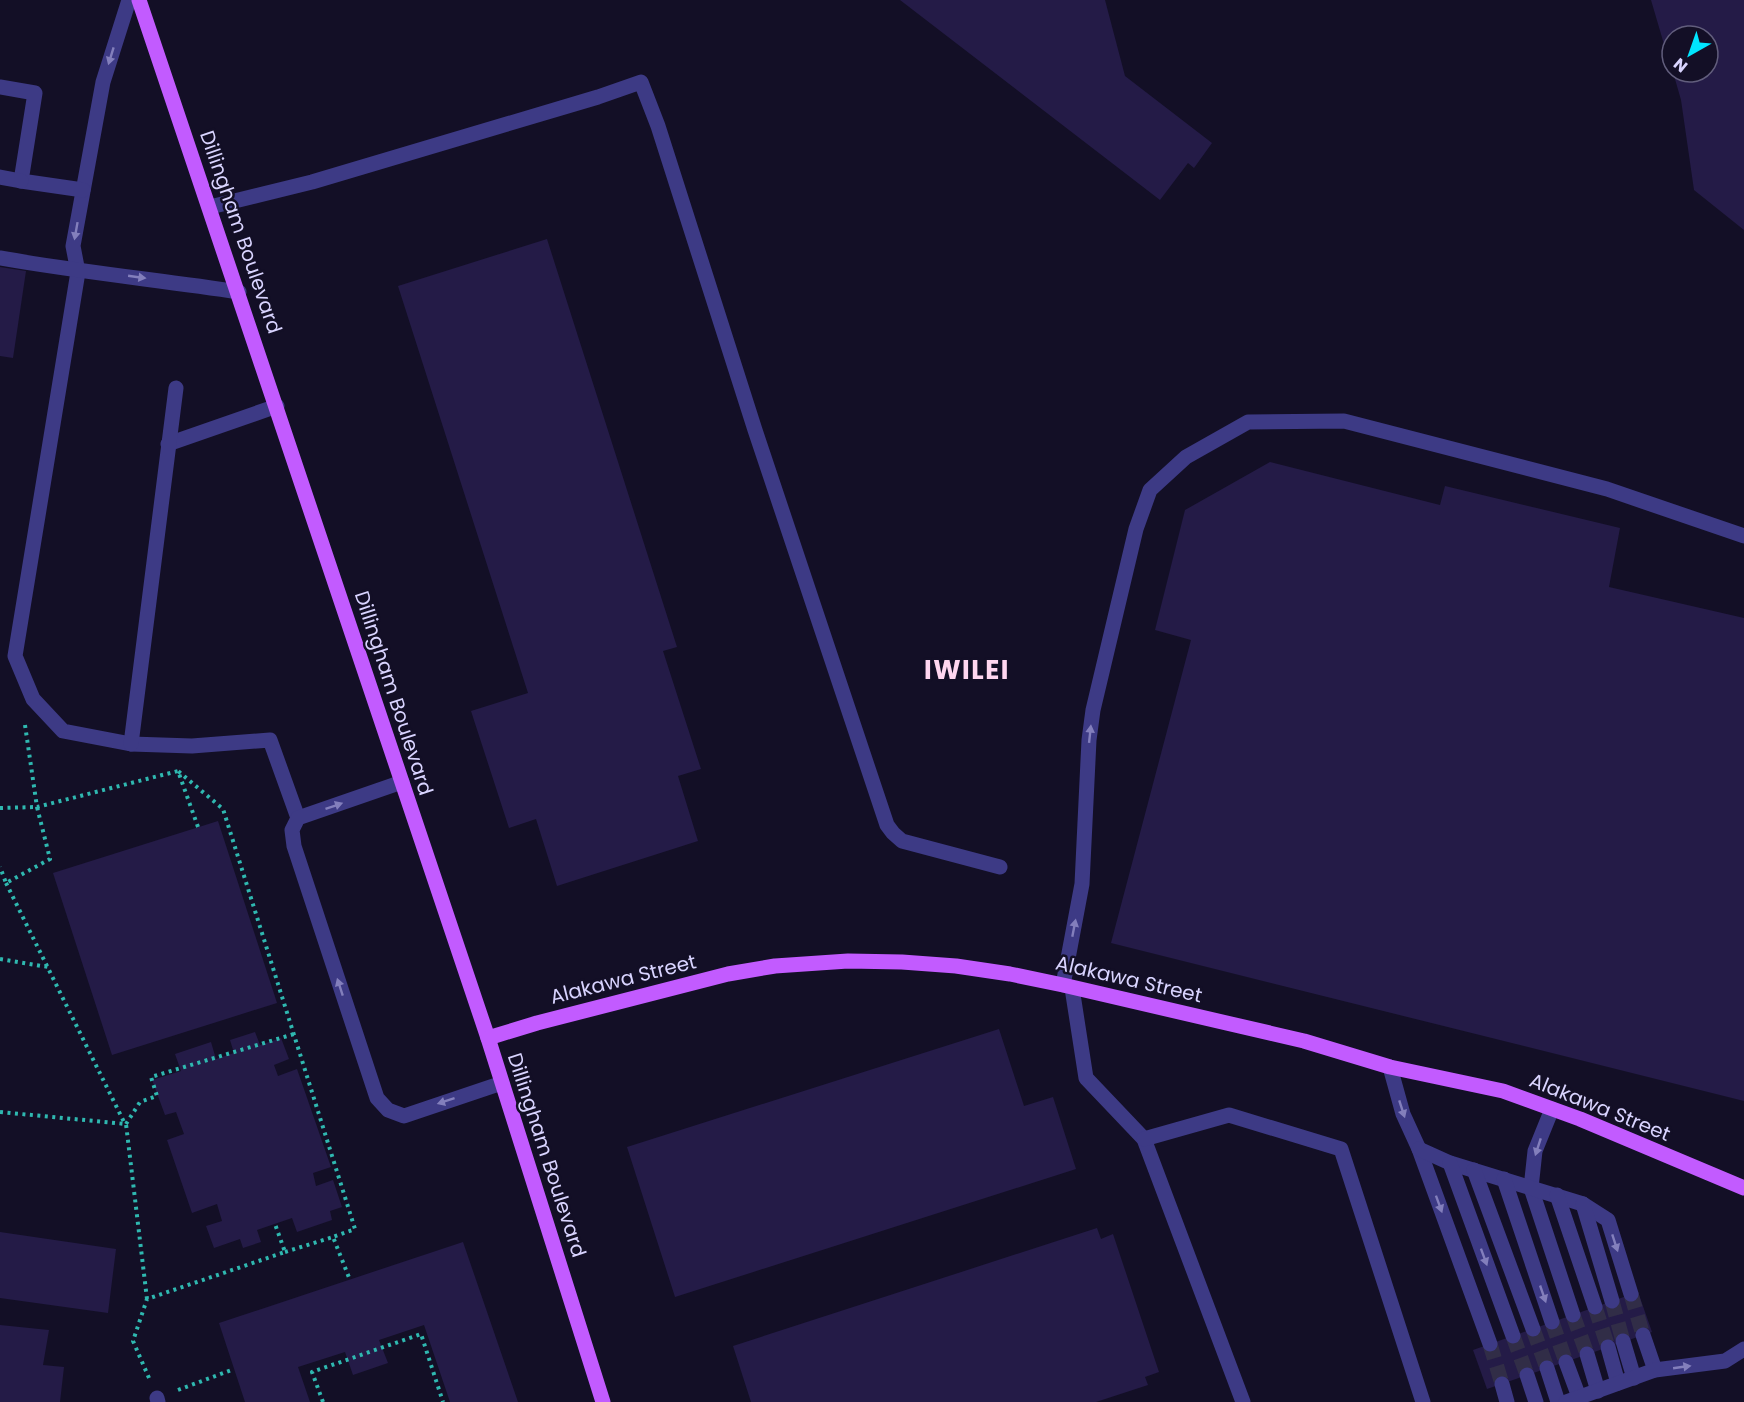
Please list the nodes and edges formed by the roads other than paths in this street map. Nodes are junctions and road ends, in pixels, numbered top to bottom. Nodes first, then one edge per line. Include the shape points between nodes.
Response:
1 (129, 0) edge
2 (139, 0) edge
3 (0, 87) edge
4 (0, 177) edge
5 (21, 181) junction
6 (83, 190) junction
7 (210, 207) junction
8 (0, 258) edge
9 (78, 272) junction
10 (239, 292) junction
11 (176, 388) dead end
12 (277, 406) junction
13 (168, 444) junction
14 (1744, 536) edge
15 (131, 744) junction
16 (402, 782) junction
17 (298, 818) junction
18 (1000, 867) dead end
19 (1067, 987) junction
20 (488, 1038) junction
21 (1390, 1067) junction
22 (502, 1083) junction
23 (1552, 1109) junction
24 (1144, 1139) junction
25 (1419, 1149) junction
26 (1450, 1162) junction
27 (1474, 1170) junction
28 (1504, 1179) junction
29 (1531, 1188) junction
30 (1744, 1188) edge
31 (1557, 1196) junction
32 (1583, 1204) junction
33 (1631, 1294) tunnel mouth
34 (1611, 1301) tunnel mouth
35 (1595, 1307) tunnel mouth
36 (1573, 1315) tunnel mouth
37 (1552, 1322) tunnel mouth
38 (1533, 1329) tunnel mouth
39 (1643, 1335) tunnel mouth
40 (1513, 1336) tunnel mouth
41 (1623, 1341) tunnel mouth
42 (1490, 1344) tunnel mouth
43 (1608, 1347) tunnel mouth
44 (1744, 1349) edge
45 (1587, 1354) tunnel mouth
46 (1566, 1362) tunnel mouth
47 (1547, 1368) tunnel mouth
48 (1655, 1370) junction
49 (1527, 1375) tunnel mouth
50 (1634, 1378) junction
51 (1618, 1383) junction
52 (1502, 1384) tunnel mouth
53 (1598, 1391) junction
54 (1573, 1400) edge
55 (603, 1402) edge
56 (1243, 1402) edge
57 (1423, 1402) edge
58 (1507, 1402) edge
59 (1536, 1402) edge
60 (1558, 1402) edge

1 -> 6 lane via 103,82
2 - 7 main road, Dillingham Boulevard
3 - 5 lane via 34,93
4 - 5 lane
5 - 6 lane
6 -> 9 lane via 73,246
7 - 10 main road, Dillingham Boulevard
7 - 18 lane via 312,182 641,82 887,825 902,840
8 - 9 lane
9 -> 10 lane
9 - 15 lane via 15,656 33,699 63,731
10 - 12 main road, Dillingham Boulevard
11 - 13 lane
12 - 13 lane
12 - 16 main road, Dillingham Boulevard
13 - 15 lane
19 -> 14 lane via 1082,884 1093,710 1136,529 1150,490 1186,457 1248,422 1344,421 1607,489
15 - 17 lane via 192,746 270,741
17 -> 16 lane
16 - 20 main road, Dillingham Boulevard
22 -> 17 lane via 404,1116 388,1110 377,1098 294,846 292,830
19 - 20 main road, Alakawa Street via 1010,974 902,962 775,966 728,974
19 - 21 main road, Alakawa Street via 1304,1041
19 - 24 lane via 1086,1078
20 - 22 main road, Dillingham Boulevard
21 - 23 main road, Alakawa Street via 1503,1091
21 -> 25 lane via 1403,1114
22 - 55 main road, Dillingham Boulevard
23 -> 29 lane via 1535,1151
23 - 30 main road, Alakawa Street
24 - 56 lane
24 - 57 lane via 1229,1115 1341,1149
25 - 26 lane
25 -> 42 lane
26 - 27 lane
26 -> 40 lane
27 - 28 lane
27 - 38 lane
28 - 29 lane
28 -> 37 lane
29 - 31 lane
29 - 36 lane
31 - 32 lane
31 - 35 lane
32 -> 33 lane via 1608,1220
32 - 34 lane
39 - 48 lane
41 - 50 lane
43 - 51 lane
48 -> 44 lane via 1725,1361
45 - 53 lane
46 - 54 lane
47 - 60 lane
48 - 50 lane
49 - 59 lane
50 - 51 lane
51 - 53 lane
52 - 58 lane
53 - 54 lane

